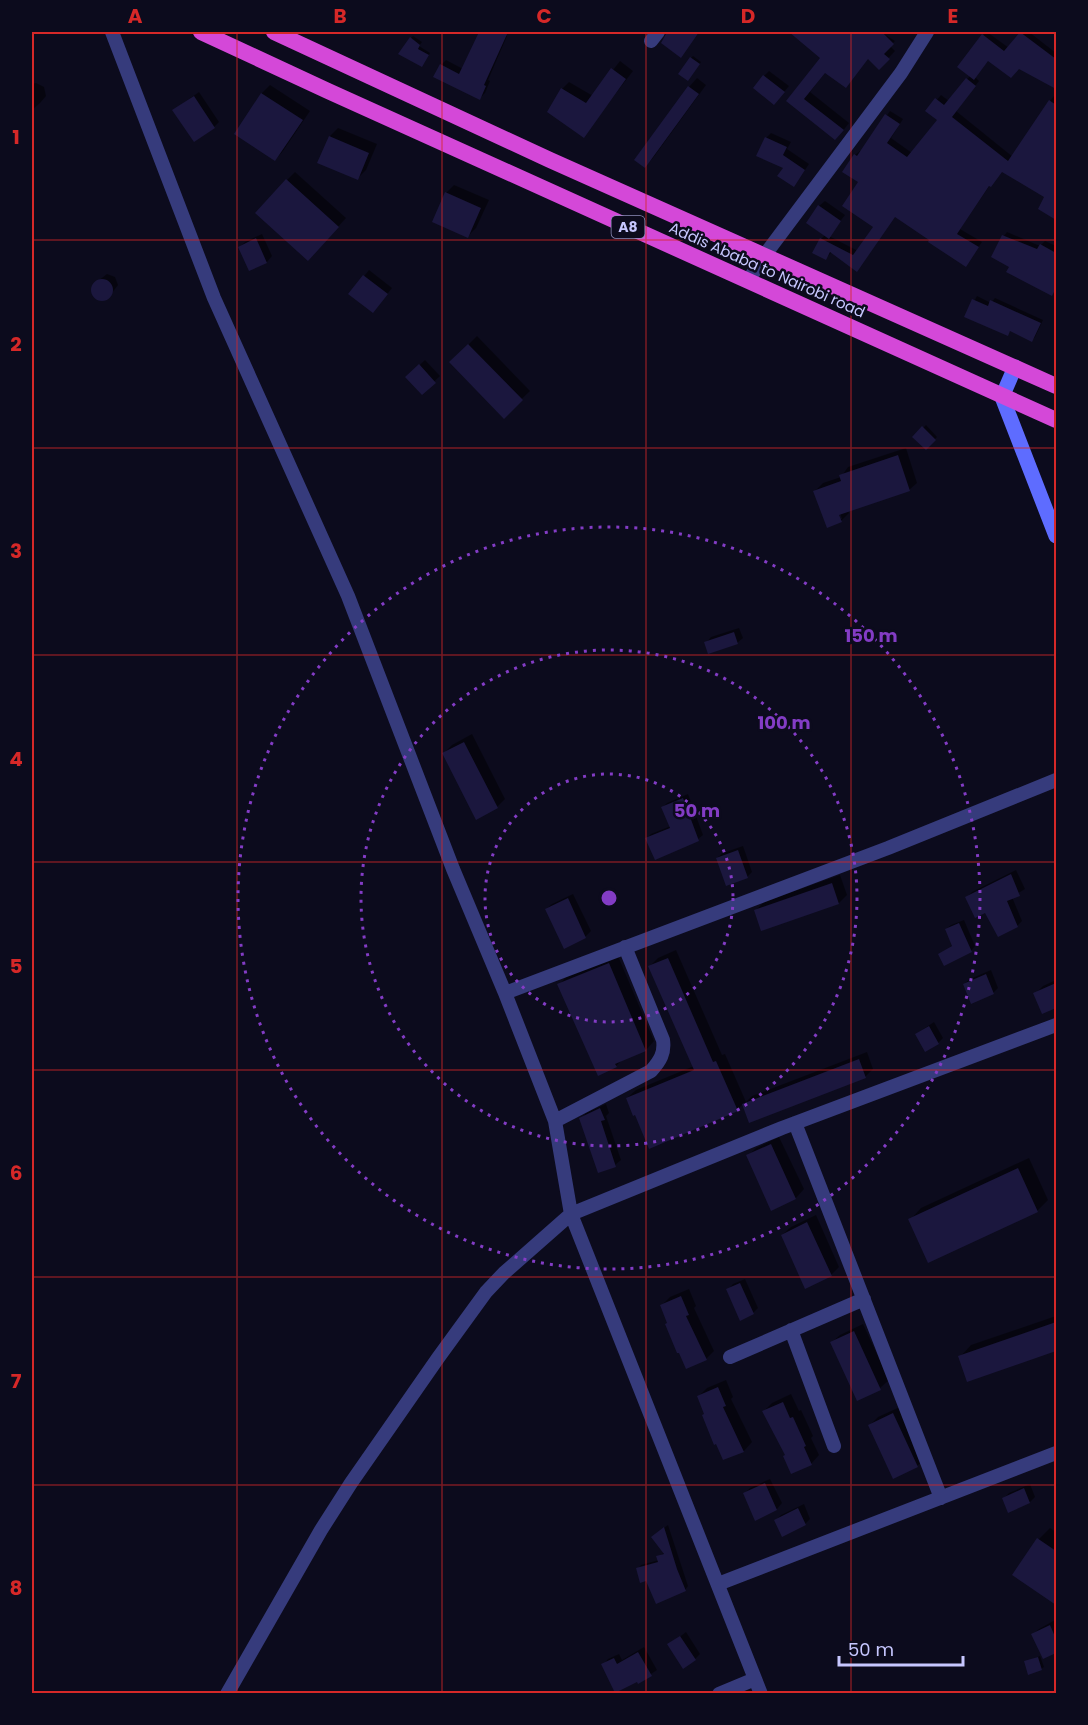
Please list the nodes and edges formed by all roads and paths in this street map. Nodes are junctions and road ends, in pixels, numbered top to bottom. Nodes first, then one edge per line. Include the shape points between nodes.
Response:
1 (112, 32) edge
2 (201, 32) edge
3 (274, 32) edge
4 (927, 32) edge
5 (764, 256) junction
6 (748, 281) junction
7 (1015, 367) junction
8 (1056, 386) edge
9 (1002, 397) junction
10 (1056, 420) edge
11 (1056, 536) edge
12 (1056, 780) edge
13 (625, 947) junction
14 (505, 993) junction
15 (1056, 1025) edge
16 (555, 1121) junction
17 (795, 1123) junction
18 (572, 1214) junction
19 (864, 1299) junction
20 (791, 1330) junction
21 (730, 1357) dead end
22 (834, 1446) dead end
23 (1056, 1454) edge
24 (941, 1498) junction
25 (718, 1584) junction
26 (755, 1679) junction
27 (227, 1694) edge
28 (719, 1694) edge
29 (761, 1694) edge

1 - 14 street via 214,298 348,596
2 - 6 highway, Addis Ababa to Nairobi road / A8
3 - 5 highway, Addis Ababa to Nairobi road / A8
4 - 5 street via 901,73
5 - 6 street
5 - 7 highway, Addis Ababa to Nairobi road / A8
6 - 9 highway, Addis Ababa to Nairobi road / A8
7 - 8 highway, Addis Ababa to Nairobi road / A8
7 - 9 main road
9 - 10 highway, Addis Ababa to Nairobi road / A8
9 - 11 main road
12 - 13 street
13 - 14 street
13 - 16 street via 663,1040 660,1062 651,1071
14 - 16 street
15 - 17 street
16 - 18 street
17 - 18 street
17 - 19 street
18 - 25 street
18 - 27 street via 498,1280 438,1358 321,1530
19 - 20 street
19 - 24 street
20 - 21 street
20 - 22 street
23 - 24 street
24 - 25 street
25 - 26 street
26 - 28 street
26 - 29 street

